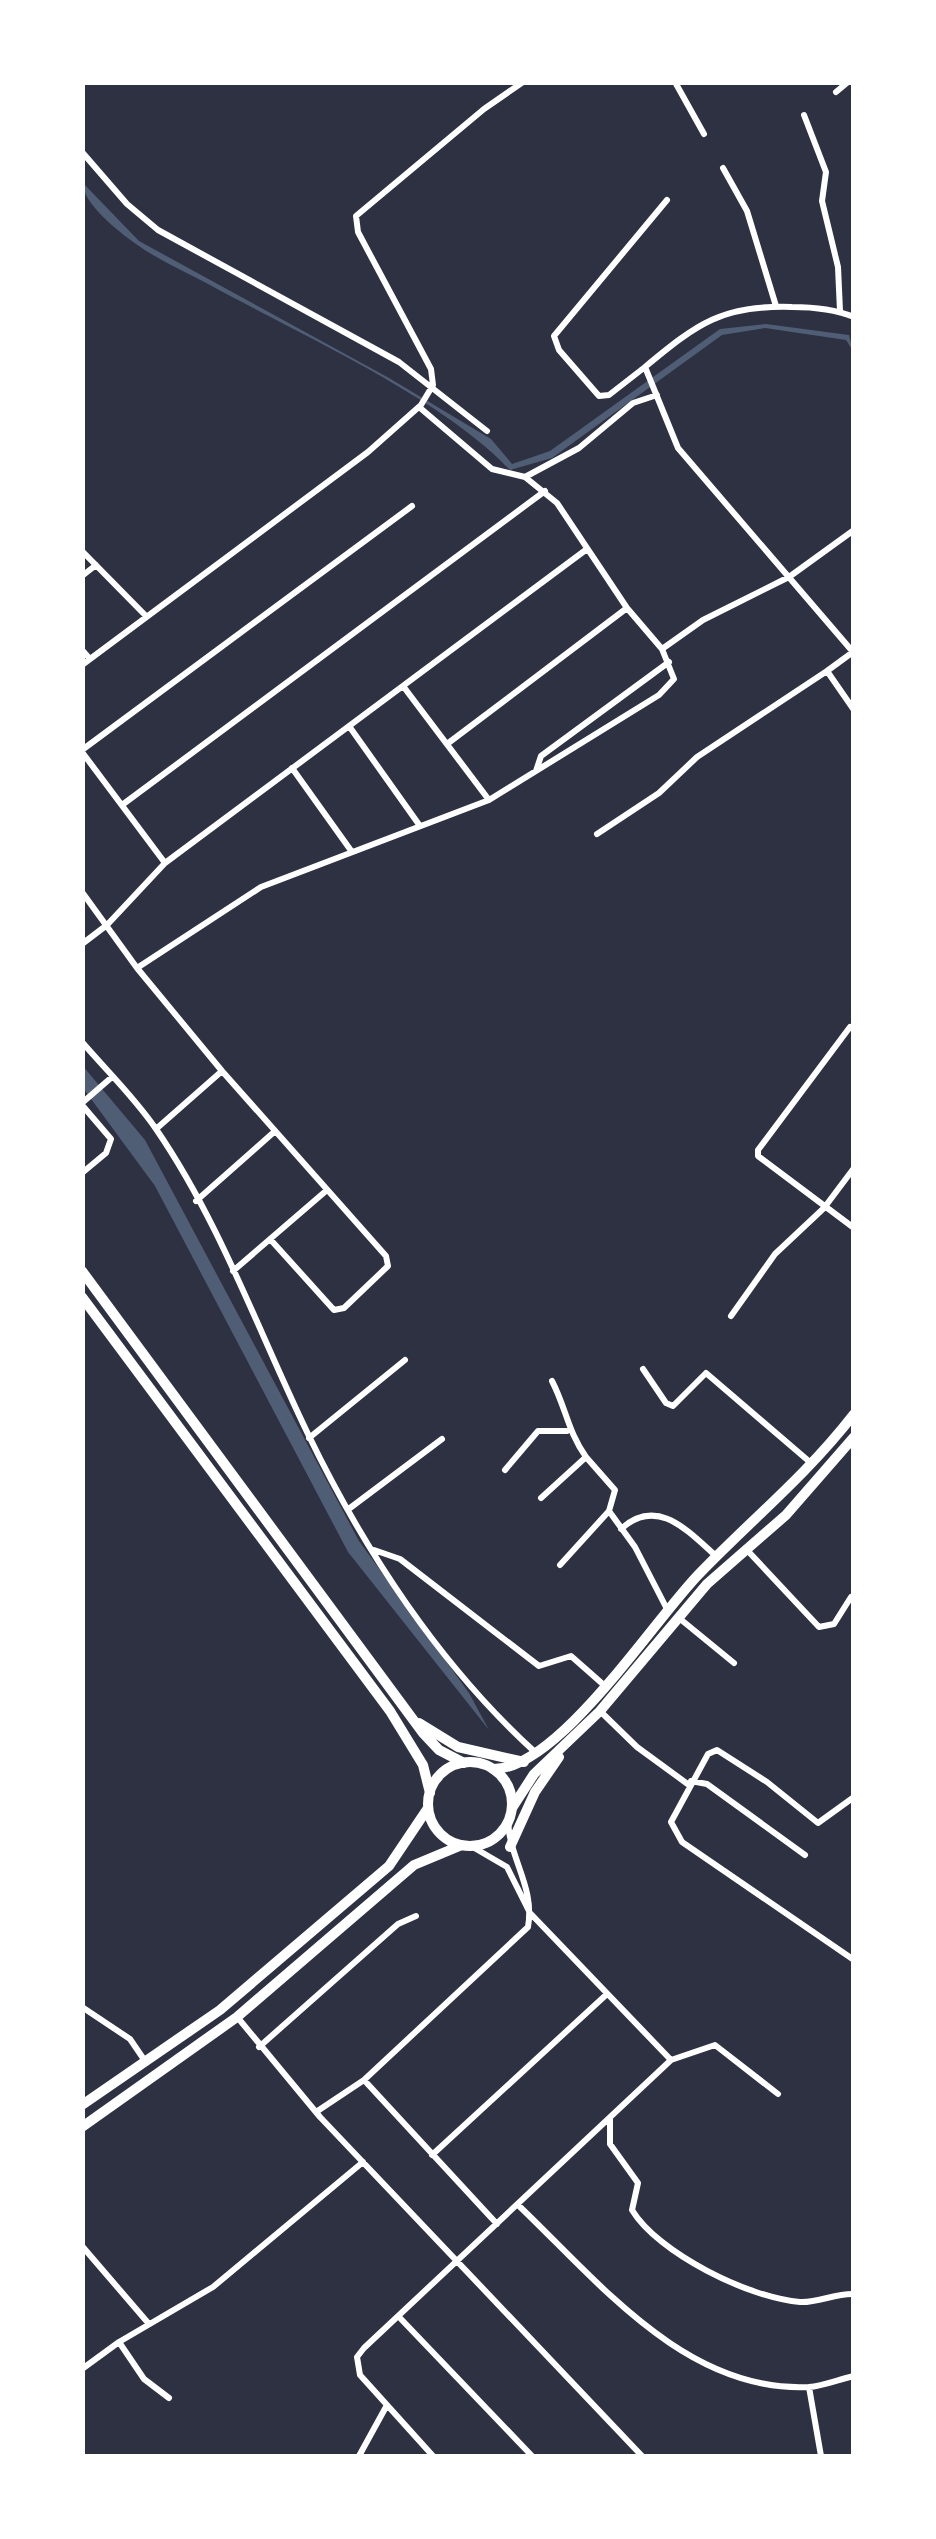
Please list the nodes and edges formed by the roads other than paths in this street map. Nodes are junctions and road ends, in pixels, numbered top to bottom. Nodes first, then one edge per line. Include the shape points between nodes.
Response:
1 (523, 82) edge
2 (675, 82) edge
3 (848, 82) edge
4 (836, 92) dead end
5 (804, 115) dead end
6 (704, 134) dead end
7 (82, 152) edge
8 (723, 168) dead end
9 (667, 200) dead end
10 (776, 306) junction
11 (840, 311) junction
12 (854, 317) edge
13 (647, 370) junction
14 (433, 385) junction
15 (656, 392) junction
16 (420, 406) junction
17 (487, 430) dead end
18 (525, 477) junction
19 (545, 491) junction
20 (412, 506) dead end
21 (854, 530) edge
22 (587, 549) junction
23 (82, 551) edge
24 (96, 565) junction
25 (82, 576) edge
26 (789, 576) junction
27 (627, 608) junction
28 (146, 616) junction
29 (662, 649) junction
30 (82, 650) edge
31 (853, 652) edge
32 (90, 659) junction
33 (669, 662) junction
34 (82, 665) edge
35 (827, 671) junction
36 (403, 686) junction
37 (854, 710) edge
38 (349, 726) junction
39 (447, 744) junction
40 (82, 751) edge
41 (292, 768) junction
42 (536, 771) junction
43 (488, 800) junction
44 (122, 805) junction
45 (420, 826) junction
46 (597, 834) dead end
47 (352, 852) junction
48 (165, 863) junction
49 (82, 892) edge
50 (108, 925) junction
51 (82, 944) edge
52 (136, 968) junction
53 (850, 1027) dead end
54 (82, 1042) edge
55 (222, 1071) junction
56 (110, 1079) junction
57 (84, 1103) edge
58 (156, 1128) junction
59 (274, 1132) junction
60 (854, 1168) edge
61 (82, 1173) edge
62 (326, 1190) junction
63 (196, 1201) junction
64 (824, 1208) junction
65 (854, 1228) edge
66 (270, 1239) junction
67 (233, 1270) junction
68 (82, 1271) edge
69 (82, 1297) edge
70 (731, 1316) dead end
71 (405, 1360) dead end
72 (643, 1370) dead end
73 (552, 1380) dead end
74 (854, 1414) edge
75 (567, 1431) junction
76 (310, 1438) junction
77 (442, 1439) dead end
78 (853, 1439) edge
79 (586, 1456) junction
80 (812, 1464) junction
81 (505, 1470) dead end
82 (541, 1498) dead end
83 (350, 1508) junction
84 (609, 1511) junction
85 (621, 1529) junction
86 (746, 1549) junction
87 (372, 1550) junction
88 (717, 1556) junction
89 (560, 1564) dead end
90 (851, 1597) dead end
91 (674, 1614) junction
92 (734, 1663) dead end
93 (605, 1686) junction
94 (600, 1711) junction
95 (414, 1720) junction
96 (585, 1726) junction
97 (537, 1754) junction
98 (524, 1762) junction
99 (464, 1763) junction
100 (493, 1769) junction
101 (690, 1783) junction
102 (430, 1792) junction
103 (854, 1798) edge
104 (428, 1808) junction
105 (512, 1808) junction
106 (508, 1822) junction
107 (467, 1846) junction
108 (510, 1847) junction
109 (805, 1854) dead end
110 (530, 1912) junction
111 (416, 1916) dead end
112 (854, 1960) edge
113 (608, 1994) junction
114 (82, 2006) edge
115 (237, 2017) junction
116 (260, 2047) junction
117 (671, 2060) junction
118 (146, 2062) junction
119 (364, 2080) junction
120 (778, 2094) dead end
121 (82, 2105) edge
122 (316, 2112) junction
123 (610, 2118) junction
124 (82, 2128) edge
125 (432, 2155) junction
126 (363, 2162) junction
127 (518, 2204) junction
128 (497, 2224) junction
129 (82, 2246) edge
130 (457, 2264) junction
131 (854, 2294) edge
132 (400, 2318) junction
133 (149, 2324) junction
134 (118, 2342) junction
135 (82, 2369) edge
136 (854, 2376) edge
137 (809, 2387) junction
138 (170, 2398) dead end
139 (387, 2405) junction
140 (358, 2456) edge
141 (433, 2456) edge
142 (532, 2456) edge
143 (642, 2456) edge
144 (821, 2456) edge

1 - 14 street via 356,216 358,232 432,369
2 - 6 street
3 - 4 street
5 - 11 street via 826,172 822,201 838,267
7 - 14 street via 158,230
8 - 10 street via 747,211
9 - 13 street via 554,336 599,396
10 - 11 street
10 - 13 street via 740,307 712,317
11 - 12 street
13 - 15 street
14 - 16 street
14 - 17 street
15 - 18 street
15 - 26 street via 678,448
16 - 18 street via 492,469
16 - 28 street
18 - 19 street
19 - 22 street
19 - 44 street
20 - 40 street
21 - 26 street
22 - 27 street
22 - 36 street
23 - 24 street
24 - 25 street
24 - 28 street
26 - 29 street
26 - 31 street
27 - 29 street
27 - 39 street
28 - 32 street
29 - 33 street
30 - 32 street
31 - 35 street
32 - 34 street
33 - 42 street via 541,756
33 - 42 street via 674,679 659,695
35 - 37 street
35 - 46 street via 697,757 659,793
36 - 38 street
36 - 39 street
38 - 41 street
38 - 45 street
39 - 43 street
40 - 44 street
41 - 47 street
41 - 48 street
42 - 43 street
43 - 45 street
44 - 48 street
45 - 47 street
47 - 52 street via 237,900
48 - 50 street
49 - 50 street
50 - 51 street
50 - 52 street
52 - 55 street
53 - 64 street via 758,1150
54 - 56 street
55 - 58 street
55 - 59 street
56 - 57 street
56 - 58 street
57 - 61 street via 111,1140
58 - 63 street
59 - 62 street
59 - 63 street
60 - 64 street
62 - 66 street
62 - 66 street via 388,1260 386,1270 344,1308 330,1307
63 - 67 street
64 - 65 street
64 - 70 street via 775,1254
66 - 67 street
67 - 76 street
68 - 95 main road
69 - 102 main road via 390,1711 423,1765
71 - 76 street
72 - 80 street via 669,1405 706,1374
73 - 75 street via 566,1408
74 - 80 main road
75 - 79 street
75 - 81 street via 538,1431
76 - 83 street
77 - 83 street
78 - 86 main road
79 - 82 street
79 - 84 street via 614,1490
80 - 88 main road
83 - 87 street
84 - 85 street
84 - 89 street
85 - 88 street via 642,1515 667,1516
85 - 91 street
86 - 90 street via 818,1628 834,1624
86 - 91 main road
87 - 93 street via 400,1559 540,1666 571,1656
87 - 97 street via 481,1698
88 - 91 main road
91 - 92 street
91 - 93 main road
91 - 94 main road
93 - 97 main road
94 - 96 main road
94 - 101 street
95 - 98 main road via 458,1747
95 - 99 main road via 432,1744
96 - 105 main road via 534,1774
96 - 108 main road via 542,1780
97 - 98 main road
98 - 100 main road
99 - 100 main road
99 - 102 main road via 442,1773
100 - 105 main road via 508,1786
101 - 103 street via 717,1750 818,1823
101 - 109 street via 707,1784
101 - 112 street via 671,1822 674,1833
102 - 104 main road
104 - 107 main road via 439,1832
104 - 118 main road via 389,1866 220,2010
105 - 106 main road
106 - 107 main road via 496,1836
106 - 108 street
107 - 110 street via 507,1867
107 - 115 main road via 414,1865
108 - 110 street via 526,1876
110 - 113 street
110 - 119 street via 519,1939
111 - 116 street
113 - 117 street
113 - 125 street
114 - 118 street via 130,2039
115 - 116 street
115 - 124 main road
116 - 122 street
117 - 120 street via 714,2045
117 - 123 street
118 - 121 main road
119 - 122 street
119 - 125 street
122 - 126 street
123 - 127 street
123 - 131 street via 610,2144 638,2183 632,2210 674,2252 736,2286 792,2300
125 - 128 street
126 - 130 street
126 - 133 street via 213,2287
127 - 128 street
127 - 137 street via 668,2343 751,2379
128 - 130 street
129 - 133 street
130 - 132 street
130 - 143 street
132 - 139 street via 358,2357 360,2374
132 - 142 street
133 - 134 street
134 - 135 street
134 - 138 street via 144,2379
136 - 137 street
137 - 144 street
139 - 140 street
139 - 141 street

